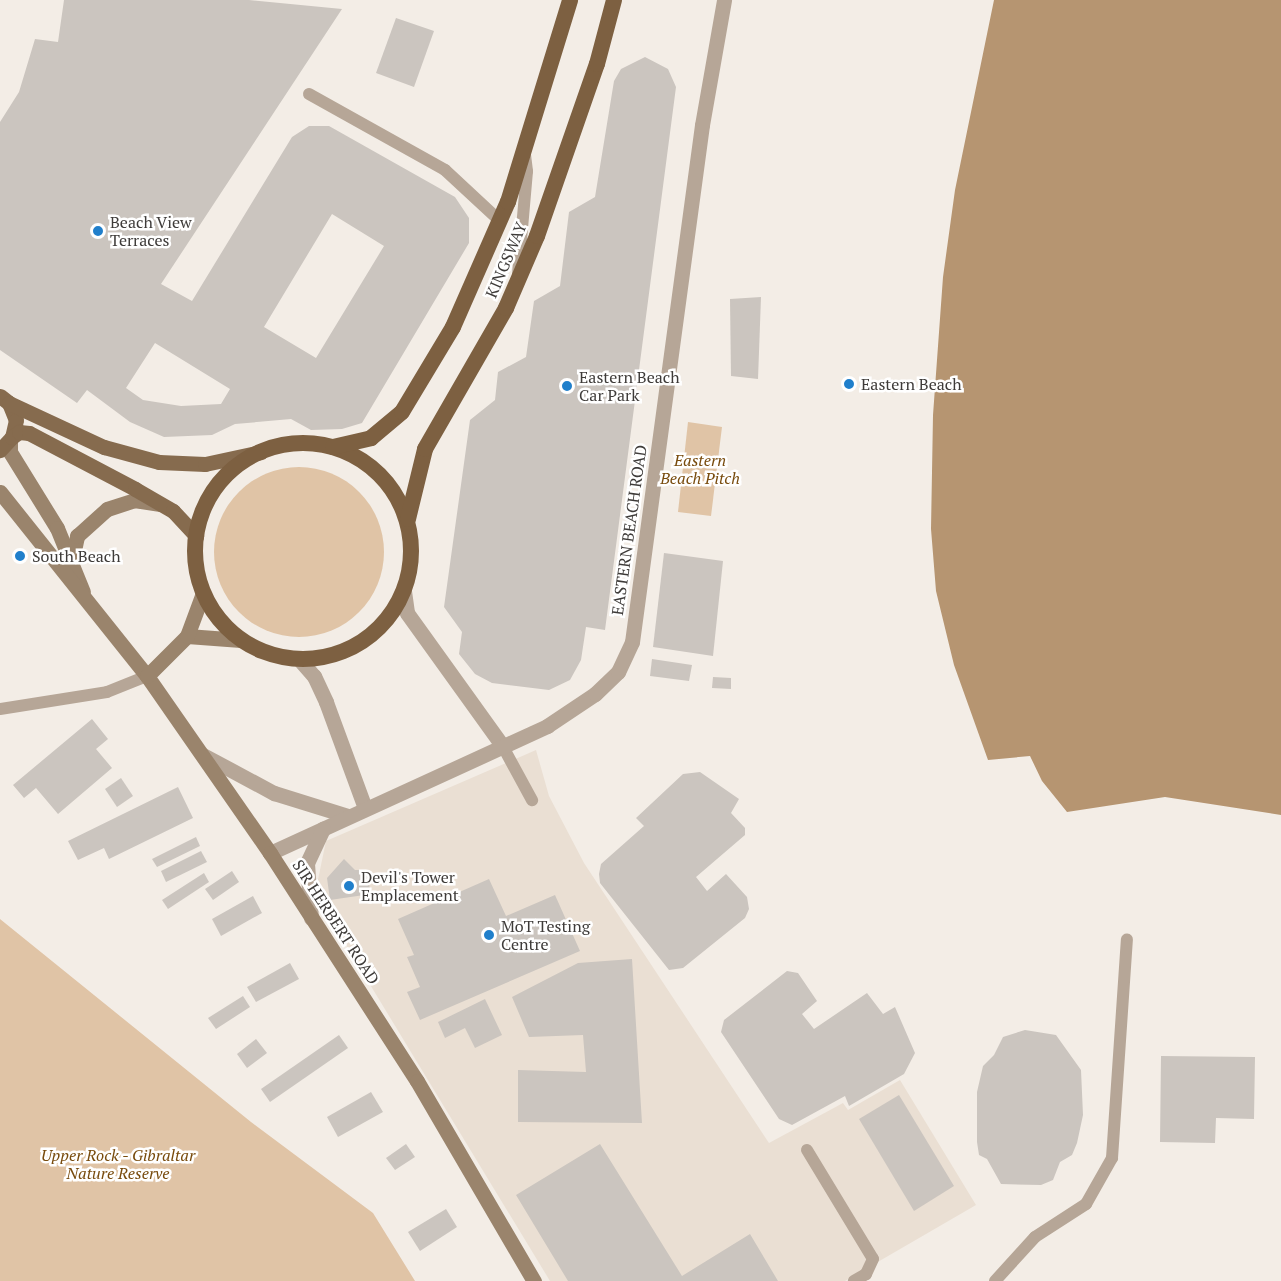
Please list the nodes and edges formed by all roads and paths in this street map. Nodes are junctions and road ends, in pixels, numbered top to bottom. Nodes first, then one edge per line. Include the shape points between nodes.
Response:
1 (570, 0) edge
2 (614, 0) edge
3 (724, 0) edge
4 (309, 94) dead end
5 (525, 149) junction
6 (499, 220) junction
7 (518, 281) junction
8 (5, 400) edge
9 (7, 443) edge
10 (333, 447) junction
11 (261, 452) junction
12 (0, 492) edge
13 (161, 504) junction
14 (408, 523) junction
15 (196, 536) junction
16 (73, 566) junction
17 (404, 591) junction
18 (203, 593) junction
19 (85, 598) junction
20 (187, 636) junction
21 (241, 640) junction
22 (299, 659) junction
23 (147, 676) junction
24 (0, 709) edge
25 (502, 745) junction
26 (202, 755) junction
27 (532, 800) dead end
28 (365, 808) junction
29 (348, 816) junction
30 (323, 828) junction
31 (270, 853) junction
32 (310, 918) junction
33 (1127, 940) dead end
34 (807, 1150) dead end
35 (534, 1281) edge
36 (854, 1281) edge
37 (995, 1281) edge

1 - 5 highway, KINGSWAY
2 - 7 highway, KINGSWAY via 597,64
3 - 25 street, EASTERN BEACH ROAD via 702,125 632,642 618,672 595,694 547,726
4 - 6 lane via 445,170
5 - 6 highway, KINGSWAY
5 - 7 lane via 527,171
6 - 10 highway, KINGSWAY via 472,291 408,404 371,438
7 - 14 highway, KINGSWAY via 425,449
8 - 9 main road via 16,420
8 - 11 main road via 104,447 159,462 205,464
9 - 13 main road via 19,432 29,433
9 - 16 main road via 57,528
10 - 11 highway via 297,444
10 - 14 highway via 363,462 388,484
11 - 15 highway via 221,481 203,509
12 - 19 main road, SIR HERBERT ROAD
13 - 15 main road
13 - 16 main road via 134,500 106,509 77,536
14 - 17 highway via 411,558
15 - 18 highway via 195,555
16 - 19 main road
17 - 22 highway via 387,619 362,642 332,655
17 - 25 street via 407,613
18 - 20 main road
18 - 21 highway
19 - 23 main road, SIR HERBERT ROAD
20 - 21 main road
20 - 23 main road
21 - 22 highway via 269,654
22 - 28 street via 322,693
23 - 24 lane via 107,692
23 - 26 main road, SIR HERBERT ROAD
25 - 27 lane
25 - 28 street, EASTERN BEACH ROAD
26 - 29 street via 274,794
26 - 31 main road, SIR HERBERT ROAD
28 - 29 street, EASTERN BEACH ROAD
29 - 30 street, EASTERN BEACH ROAD
30 - 31 street, EASTERN BEACH ROAD
30 - 32 street via 307,863
31 - 32 main road, SIR HERBERT ROAD
32 - 35 main road, SIR HERBERT ROAD via 417,1081
33 - 37 lane via 1112,1158 1086,1204 1035,1237
34 - 36 lane via 873,1259 866,1274

